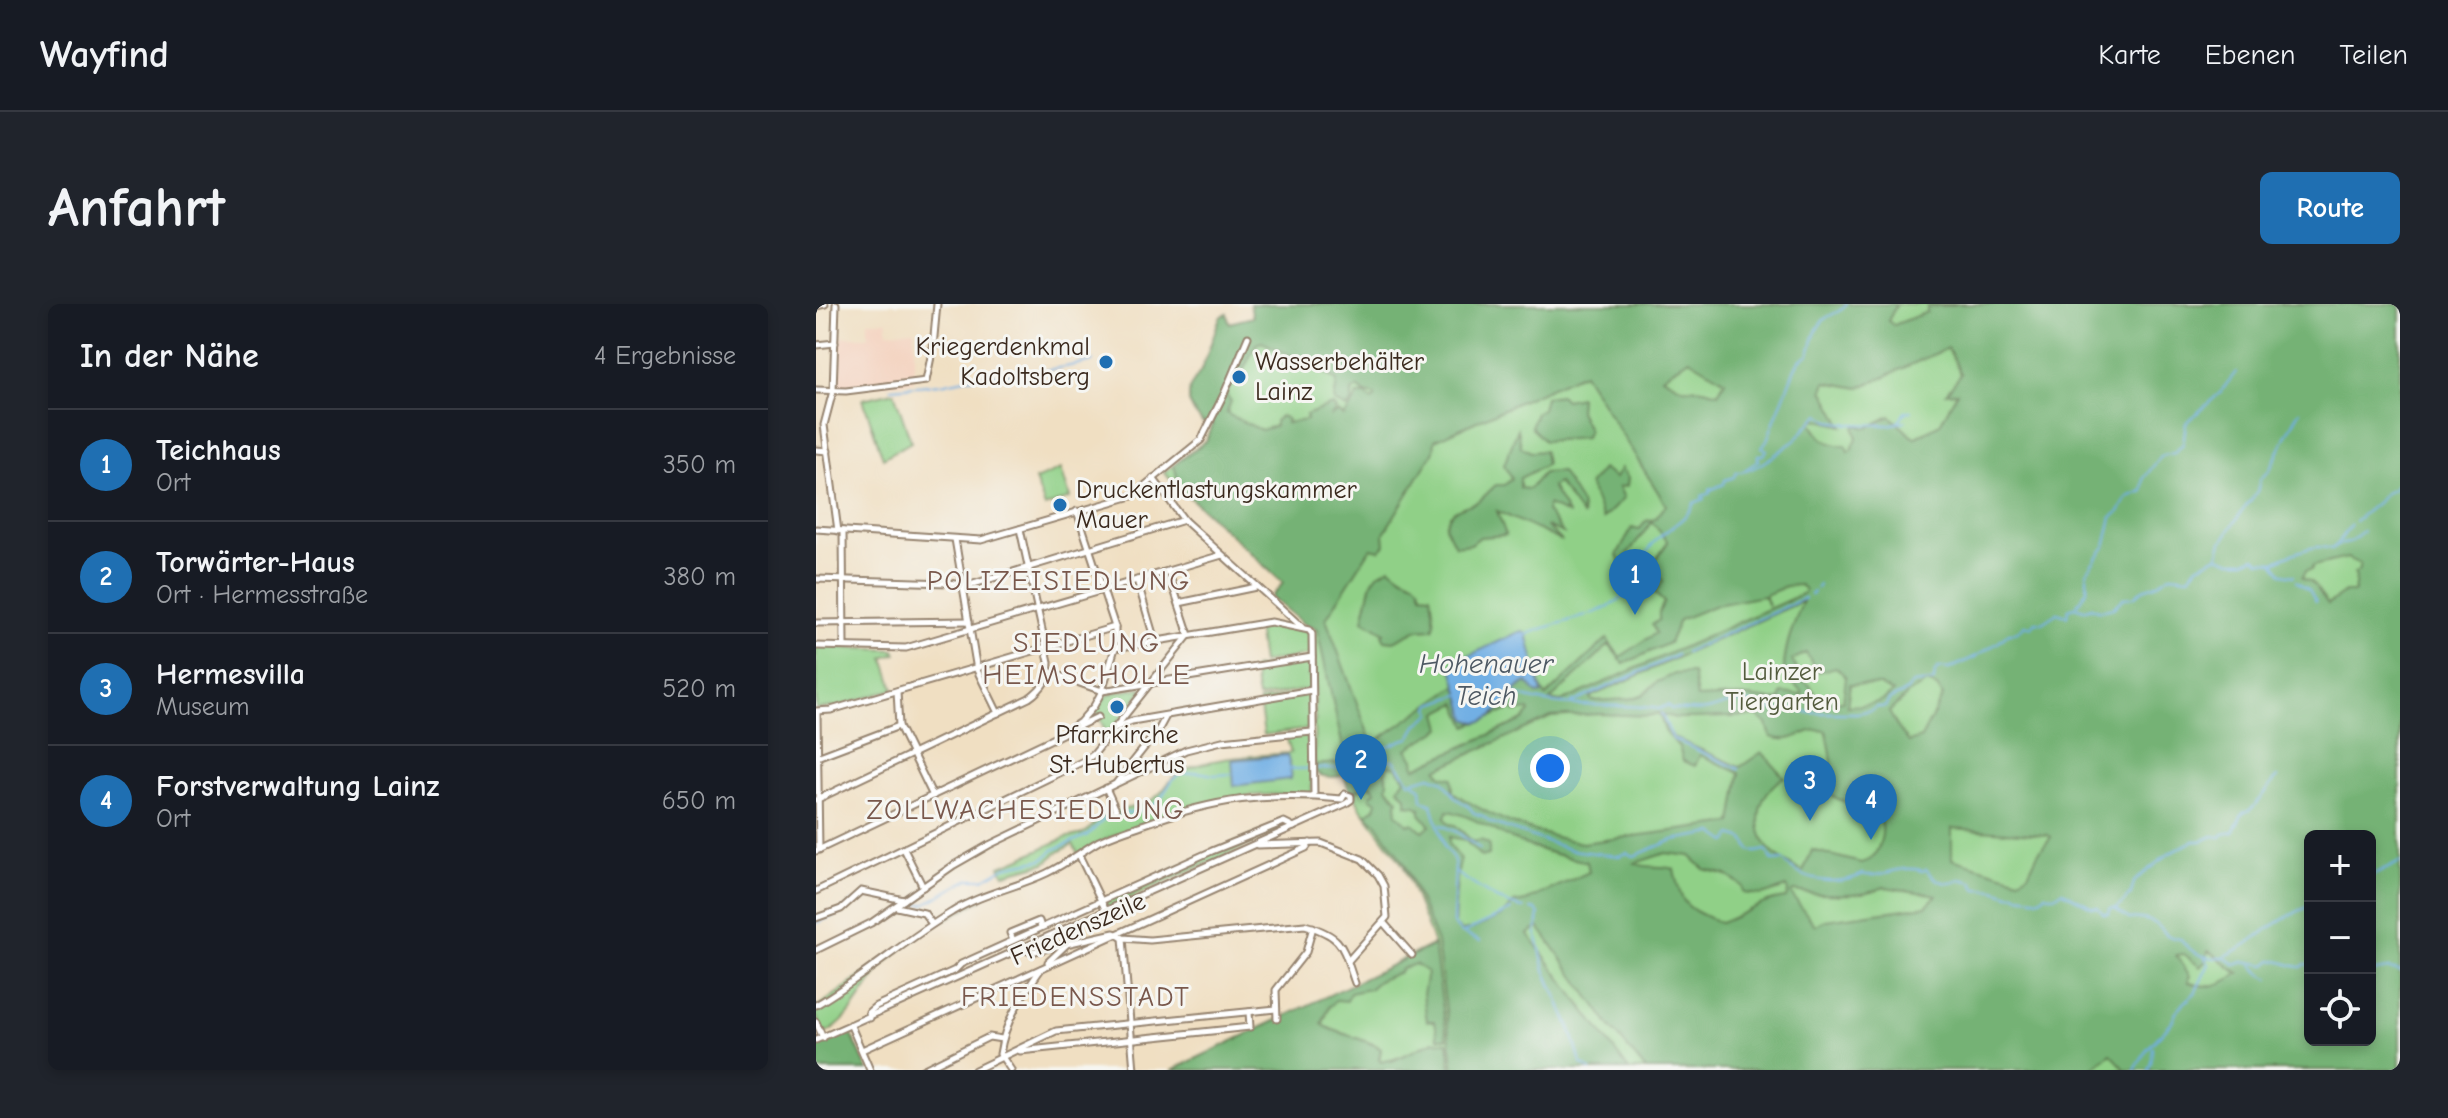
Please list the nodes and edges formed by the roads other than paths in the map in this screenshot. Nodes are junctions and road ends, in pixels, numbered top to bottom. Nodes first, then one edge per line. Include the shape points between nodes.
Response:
1 (825, 304) edge
2 (836, 304) edge
3 (937, 304) edge
4 (816, 306) edge
5 (1248, 337) dead end
6 (835, 343) junction
7 (816, 345) edge
8 (816, 390) edge
9 (833, 391) junction
10 (816, 450) edge
11 (828, 451) junction
12 (1153, 478) junction
13 (1077, 511) junction
14 (1184, 520) junction
15 (816, 529) edge
16 (1020, 529) junction
17 (840, 531) junction
18 (955, 539) junction
19 (1090, 549) junction
20 (1222, 555) junction
21 (1028, 567) junction
22 (1168, 571) junction
23 (816, 579) edge
24 (843, 580) junction
25 (1137, 580) junction
26 (963, 586) junction
27 (1257, 587) junction
28 (1103, 590) junction
29 (1179, 603) junction
30 (1038, 609) junction
31 (1291, 617) junction
32 (969, 621) junction
33 (1271, 622) junction
34 (816, 623) edge
35 (844, 623) junction
36 (1115, 627) junction
37 (1303, 628) junction
38 (971, 629) junction
39 (1189, 635) junction
40 (1155, 641) junction
41 (816, 646) edge
42 (844, 646) junction
43 (1047, 647) junction
44 (1115, 648) junction
45 (1312, 657) junction
46 (977, 668) junction
47 (1049, 672) junction
48 (1151, 683) junction
49 (1312, 690) junction
50 (897, 691) junction
51 (1102, 691) junction
52 (816, 712) edge
53 (998, 713) junction
54 (1166, 716) junction
55 (1098, 717) dead end
56 (899, 726) junction
57 (1114, 729) junction
58 (1312, 732) junction
59 (1062, 734) junction
60 (913, 755) junction
61 (817, 757) edge
62 (1116, 783) junction
63 (1106, 788) junction
64 (933, 796) junction
65 (1312, 796) junction
66 (817, 800) edge
67 (1116, 810) dead end
68 (1294, 827) junction
69 (1310, 843) junction
70 (1256, 844) junction
71 (904, 849) junction
72 (817, 851) edge
73 (1079, 855) junction
74 (923, 887) junction
75 (816, 891) edge
76 (1100, 901) junction
77 (901, 903) junction
78 (1106, 911) junction
79 (816, 918) edge
80 (1383, 922) junction
81 (932, 924) junction
82 (1041, 927) junction
83 (1313, 927) junction
84 (1028, 934) junction
85 (1120, 936) junction
86 (1013, 940) junction
87 (1068, 943) junction
88 (1033, 945) junction
89 (1023, 949) junction
90 (816, 950) edge
91 (1412, 955) dead end
92 (1347, 962) junction
93 (1043, 967) junction
94 (1355, 983) dead end
95 (816, 1005) edge
96 (1276, 1009) junction
97 (1249, 1012) junction
98 (870, 1018) junction
99 (1277, 1019) dead end
100 (816, 1022) edge
101 (1131, 1022) junction
102 (851, 1026) junction
103 (819, 1039) edge
104 (1002, 1039) junction
105 (1132, 1040) junction
106 (862, 1050) junction
107 (1012, 1053) junction
108 (1002, 1058) junction
109 (870, 1070) edge
110 (922, 1070) edge
111 (975, 1070) edge
112 (1011, 1070) edge
113 (1134, 1070) edge

1 - 4 street
2 - 6 street
3 - 9 street via 926,381
5 - 12 street via 1201,440
6 - 7 street
6 - 9 street
8 - 9 street
9 - 11 street via 824,422
10 - 11 street
11 - 17 street
12 - 13 street via 1132,496
12 - 14 street
13 - 16 street
13 - 19 street
14 - 19 street
14 - 20 street
15 - 17 street
16 - 18 street via 981,540
16 - 21 street
17 - 18 street
17 - 24 street
18 - 26 street
19 - 21 street
19 - 28 street
20 - 22 street
20 - 27 street
21 - 26 street
21 - 30 street
22 - 25 street
22 - 29 street
23 - 24 street
24 - 26 street
24 - 35 street
25 - 28 street
25 - 40 street
26 - 32 street
27 - 29 street
27 - 31 street
28 - 30 street
28 - 36 street
29 - 39 street
30 - 38 street
30 - 43 street
31 - 33 street
31 - 37 street
32 - 35 street
32 - 38 street
33 - 37 street
33 - 39 street
34 - 35 street
35 - 42 street
36 - 43 street
36 - 44 street
37 - 45 street via 1311,632
38 - 42 street via 906,648
38 - 46 street
39 - 40 street
39 - 48 street
40 - 44 street
41 - 42 street
43 - 46 street
43 - 47 street
44 - 51 street
45 - 48 street
45 - 49 street
46 - 50 street
46 - 53 street
47 - 51 street
47 - 53 street via 1036,693
48 - 51 street
48 - 57 street
49 - 54 street
49 - 58 street
50 - 52 street
50 - 56 street
51 - 59 street via 1080,722
52 - 61 street
53 - 60 street
54 - 57 street
54 - 62 street
55 - 59 street
56 - 60 street
56 - 61 street
57 - 71 street via 1086,760
58 - 62 street via 1207,743
58 - 65 street
59 - 64 street
60 - 64 street
60 - 66 street
61 - 66 street
62 - 63 street
63 - 67 street
63 - 74 street via 989,845
64 - 72 street
65 - 68 street via 1342,802
65 - 73 street via 1258,796 1199,807 1116,834
66 - 72 street
68 - 70 street
68 - 76 street via 1284,822
69 - 70 street
69 - 80 street via 1362,859 1370,867 1384,886
69 - 85 street, Friedenszeile
70 - 78 street
71 - 74 street
71 - 75 street
73 - 76 street
73 - 81 street via 1047,873 988,893
74 - 77 street
76 - 78 street
76 - 82 street
77 - 79 street via 861,891 841,909
77 - 81 street via 924,913
77 - 90 street
78 - 88 street
80 - 91 street
80 - 92 street
81 - 95 street
82 - 84 street
82 - 86 street via 1039,921 1010,933
83 - 85 street via 1150,940
83 - 92 street via 1332,935
83 - 96 street via 1306,952 1276,990
84 - 86 street
84 - 88 street
85 - 87 street
85 - 93 street, Friedenszeile
85 - 101 street
86 - 98 street via 876,1006
87 - 89 street via 1031,952
87 - 93 street
88 - 89 street
89 - 98 street
92 - 94 street
93 - 104 street via 1018,1002
93 - 106 street, Friedenszeile
96 - 97 street
96 - 99 street
97 - 101 street
97 - 105 street via 1250,1027
98 - 102 street
100 - 103 street
101 - 105 street
101 - 107 street via 1056,1031
102 - 103 street
102 - 106 street
104 - 108 street
104 - 110 street via 989,1037
105 - 107 street
105 - 113 street
106 - 109 street
107 - 108 street
108 - 111 street
108 - 112 street

